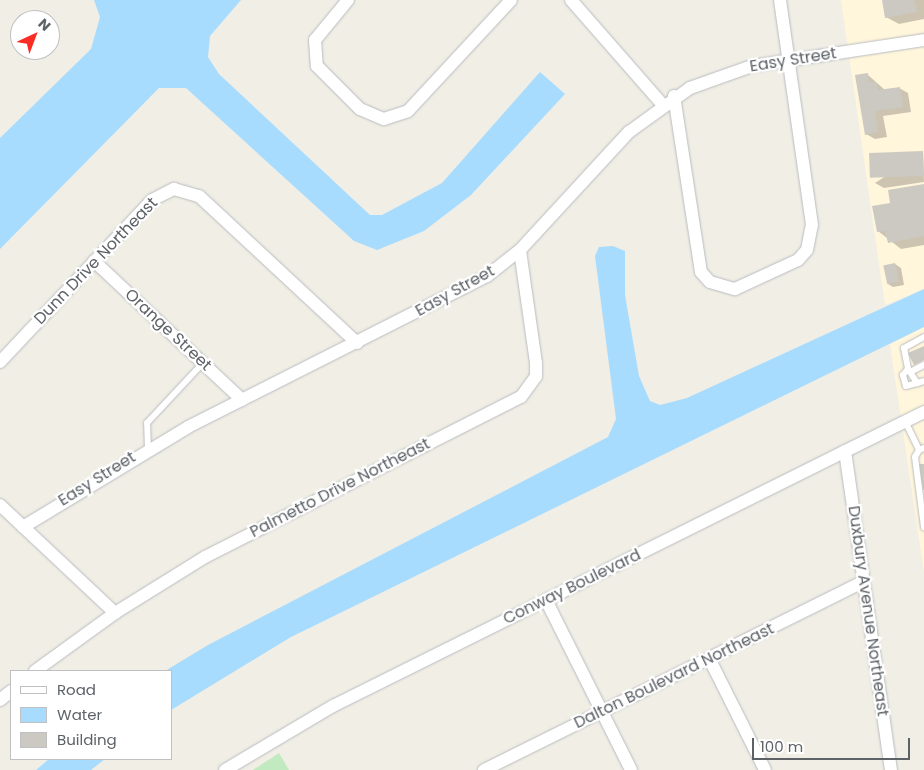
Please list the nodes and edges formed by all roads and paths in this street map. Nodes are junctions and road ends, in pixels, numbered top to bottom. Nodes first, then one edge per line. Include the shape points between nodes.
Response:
1 (348, 0) edge
2 (511, 0) edge
3 (571, 0) edge
4 (780, 0) edge
5 (924, 40) edge
6 (789, 60) junction
7 (674, 96) junction
8 (662, 104) junction
9 (520, 250) junction
10 (94, 261) junction
11 (924, 337) edge
12 (357, 343) junction
13 (0, 362) edge
14 (203, 363) junction
15 (924, 364) edge
16 (909, 370) junction
17 (921, 382) edge
18 (242, 400) junction
19 (924, 412) edge
20 (905, 421) junction
21 (148, 448) junction
22 (921, 449) edge
23 (845, 451) junction
24 (0, 505) edge
25 (23, 527) junction
26 (924, 527) edge
27 (864, 581) junction
28 (546, 600) junction
29 (115, 613) junction
30 (709, 658) junction
31 (36, 670) edge
32 (10, 691) edge
33 (0, 700) edge
34 (602, 711) junction
35 (225, 770) edge
36 (485, 770) edge
37 (631, 770) edge
38 (765, 770) edge
39 (891, 770) edge

1 - 2 street via 315,40 318,66 360,109 384,119 408,111
3 - 8 street
4 - 6 street
5 - 6 street, Easy Street
6 - 7 street, Easy Street via 739,69
6 - 7 street via 812,225 807,250 785,266 735,289 710,282 701,272
7 - 8 street, Easy Street
8 - 9 street, Easy Street via 629,132
9 - 12 street, Easy Street via 475,283
9 - 29 street, Palmetto Drive Northeast via 536,363 530,388 522,397 244,536
10 - 12 street, Dunn Drive Northeast via 152,200 174,189 187,190 199,196
10 - 13 street, Dunn Drive Northeast
10 - 14 street, Orange Street
11 - 16 lane via 916,345 904,348
12 - 18 street, Easy Street
14 - 18 street, Orange Street
14 - 21 lane via 147,423
15 - 16 lane
16 - 17 lane
16 - 17 lane via 902,375 906,386
18 - 21 street, Easy Street
19 - 20 street, Conway Boulevard
20 - 22 lane
20 - 23 street, Conway Boulevard
21 - 25 street, Easy Street
22 - 26 lane via 915,457
23 - 27 street, Duxbury Avenue Northeast
23 - 28 street, Conway Boulevard
24 - 25 street
25 - 29 street
27 - 30 street, Dalton Boulevard Northeast
27 - 39 street, Duxbury Avenue Northeast
28 - 34 street
28 - 35 street, Conway Boulevard via 333,706
29 - 31 street, Palmetto Drive Northeast
30 - 34 street, Dalton Boulevard Northeast
30 - 38 street
32 - 33 street
34 - 36 street, Dalton Boulevard Northeast
34 - 37 street

